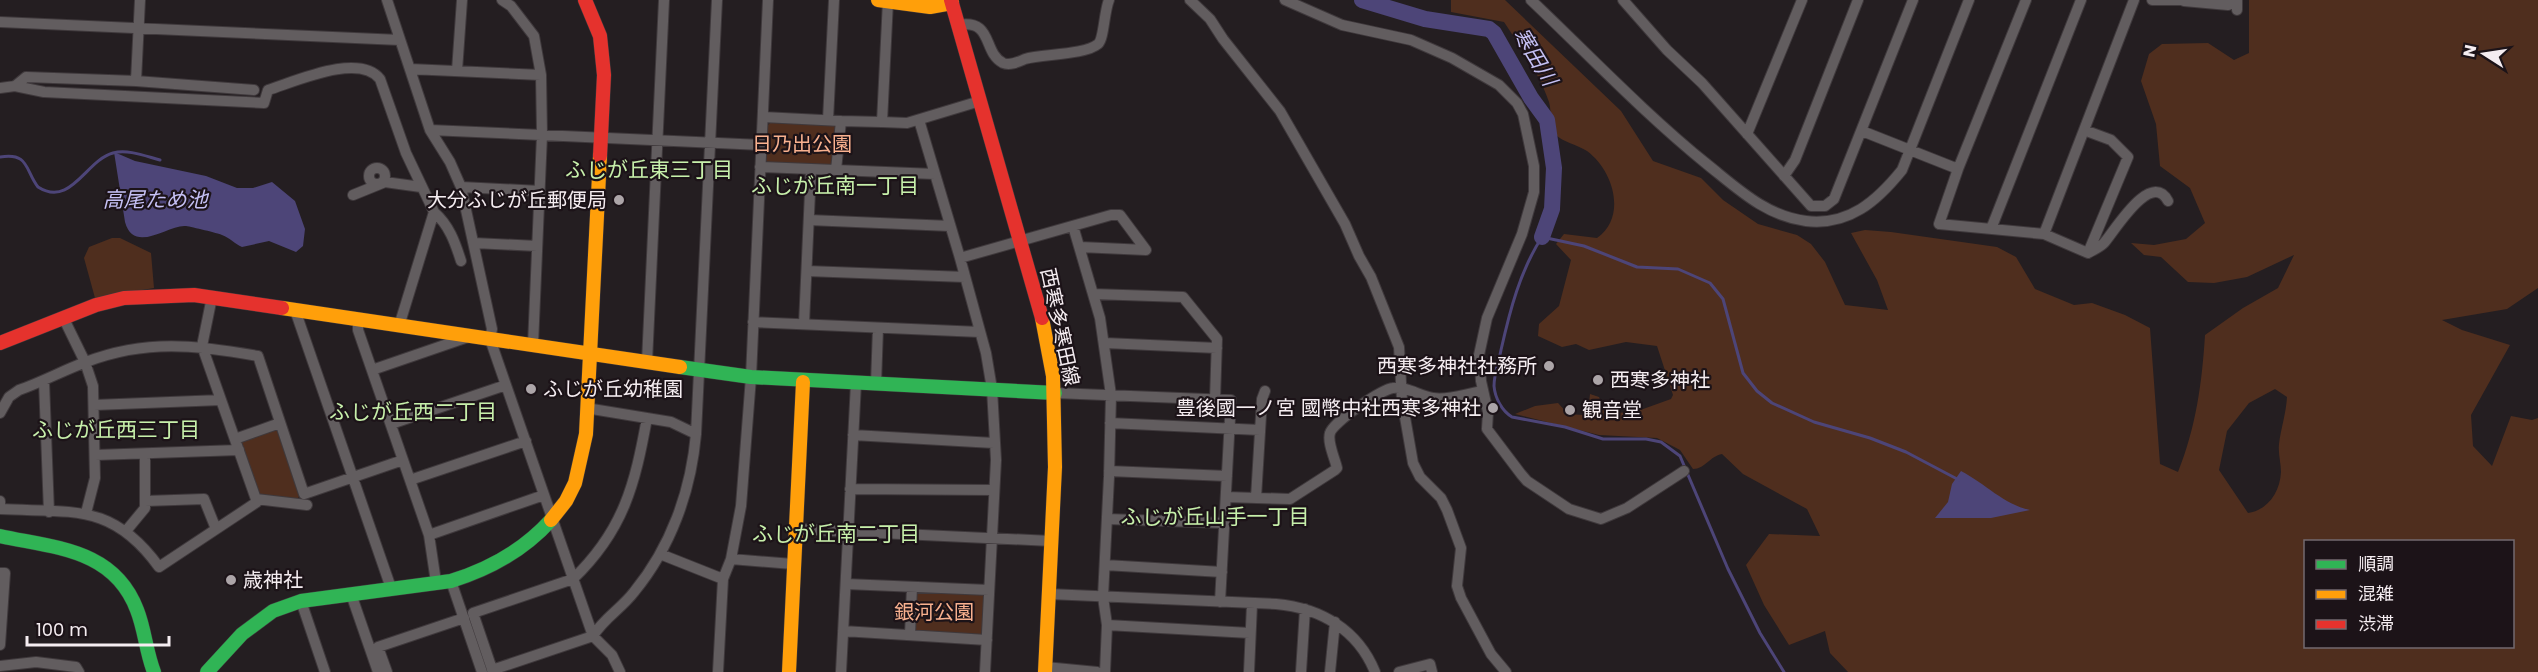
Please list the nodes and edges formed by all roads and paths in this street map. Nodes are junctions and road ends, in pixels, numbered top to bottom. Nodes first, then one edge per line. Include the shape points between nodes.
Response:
1 (140, 0) edge
2 (387, 0) edge
3 (462, 0) edge
4 (502, 0) edge
5 (585, 0) edge
6 (664, 0) edge
7 (717, 0) edge
8 (768, 0) edge
9 (834, 0) edge
10 (1109, 0) edge
11 (1190, 0) edge
12 (1285, 0) edge
13 (1531, 0) edge
14 (1623, 0) edge
15 (1802, 0) edge
16 (1858, 0) edge
17 (1913, 0) edge
18 (1969, 0) edge
19 (2026, 0) edge
20 (2081, 0) edge
21 (2134, 0) edge
22 (2152, 0) edge
23 (2184, 0) edge
24 (2229, 0) edge
25 (883, 1) edge
26 (951, 1) edge
27 (0, 22) edge
28 (958, 25) junction
29 (139, 28) junction
30 (400, 40) junction
31 (410, 69) junction
32 (457, 71) junction
33 (541, 75) junction
34 (136, 81) junction
35 (15, 86) junction
36 (0, 87) edge
37 (254, 90) dead end
38 (980, 101) junction
39 (763, 117) junction
40 (828, 120) junction
41 (919, 120) junction
42 (841, 121) junction
43 (882, 122) junction
44 (430, 130) junction
45 (2084, 130) junction
46 (1862, 131) junction
47 (1747, 134) junction
48 (542, 135) junction
49 (600, 138) junction
50 (657, 140) junction
51 (710, 143) junction
52 (762, 145) junction
53 (1911, 150) junction
54 (760, 167) junction
55 (1958, 169) junction
56 (811, 170) junction
57 (836, 170) junction
58 (935, 174) junction
59 (1784, 176) junction
60 (421, 187) junction
61 (461, 187) junction
62 (540, 191) junction
63 (353, 195) dead end
64 (2168, 201) dead end
65 (434, 212) junction
66 (809, 220) junction
67 (950, 226) junction
68 (1073, 226) junction
69 (1991, 229) junction
70 (2044, 234) junction
71 (1020, 241) junction
72 (474, 243) junction
73 (537, 246) junction
74 (1080, 247) junction
75 (2088, 253) junction
76 (960, 258) junction
77 (461, 261) dead end
78 (807, 271) junction
79 (965, 277) junction
80 (1093, 294) junction
81 (212, 297) junction
82 (296, 310) junction
83 (63, 317) junction
84 (358, 320) junction
85 (753, 322) junction
86 (804, 324) junction
87 (399, 326) junction
88 (878, 328) junction
89 (980, 332) junction
90 (471, 336) junction
91 (490, 339) junction
92 (0, 343) edge
93 (1105, 343) junction
94 (533, 345) junction
95 (202, 346) junction
96 (1217, 348) junction
97 (589, 353) junction
98 (85, 362) junction
99 (647, 362) junction
100 (372, 370) junction
101 (699, 370) junction
102 (751, 377) junction
103 (44, 381) junction
104 (802, 382) junction
105 (856, 383) junction
106 (876, 384) junction
107 (506, 385) junction
108 (1402, 388) junction
109 (992, 389) junction
110 (1483, 390) junction
111 (1265, 391) dead end
112 (1055, 393) junction
113 (1111, 395) junction
114 (1215, 399) junction
115 (221, 400) junction
116 (94, 405) junction
117 (586, 408) junction
118 (0, 413) edge
119 (647, 418) junction
120 (280, 423) junction
121 (1110, 423) junction
122 (391, 424) junction
123 (1230, 428) junction
124 (1260, 430) junction
125 (696, 434) junction
126 (853, 435) junction
127 (235, 439) junction
128 (526, 441) junction
129 (994, 443) junction
130 (239, 450) junction
131 (145, 453) junction
132 (95, 455) junction
133 (403, 460) junction
134 (1109, 471) junction
135 (1684, 471) dead end
136 (1227, 476) junction
137 (353, 477) junction
138 (410, 480) junction
139 (850, 489) junction
140 (994, 490) junction
141 (544, 495) junction
142 (1226, 497) junction
143 (1256, 498) junction
144 (256, 499) junction
145 (0, 501) edge
146 (145, 501) junction
147 (307, 505) dead end
148 (49, 512) junction
149 (86, 513) junction
150 (553, 519) junction
151 (1107, 519) junction
152 (1224, 523) junction
153 (216, 529) junction
154 (795, 529) junction
155 (126, 531) junction
156 (848, 532) junction
157 (429, 535) junction
158 (0, 536) edge
159 (992, 538) junction
160 (1051, 541) junction
161 (660, 554) junction
162 (731, 560) junction
163 (793, 564) junction
164 (1105, 565) junction
165 (1222, 572) junction
166 (0, 573) edge
167 (573, 579) junction
168 (723, 579) junction
169 (451, 581) junction
170 (436, 582) junction
171 (846, 584) junction
172 (912, 587) junction
173 (391, 588) junction
174 (989, 590) junction
175 (351, 594) junction
176 (1049, 594) junction
177 (1103, 597) junction
178 (301, 601) junction
179 (1220, 602) junction
180 (1252, 604) junction
181 (1305, 609) junction
182 (464, 618) junction
183 (1335, 622) junction
184 (1107, 625) junction
185 (843, 631) junction
186 (1250, 633) junction
187 (910, 635) junction
188 (593, 636) junction
189 (987, 640) junction
190 (0, 645) edge
191 (0, 666) edge
192 (1045, 669) edge
193 (489, 671) edge
194 (79, 672) edge
195 (154, 672) edge
196 (207, 672) edge
197 (325, 672) edge
198 (378, 672) edge
199 (387, 672) edge
200 (620, 672) edge
201 (718, 672) edge
202 (789, 672) edge
203 (841, 672) edge
204 (985, 672) edge
205 (1097, 672) edge
206 (1105, 672) edge
207 (1249, 672) edge
208 (1301, 672) edge
209 (1330, 672) edge
210 (1376, 672) edge
211 (1399, 672) edge
212 (1432, 672) edge
213 (1506, 672) edge

1 - 29 street
2 - 30 street
3 - 32 street
4 - 33 street via 534,36
5 - 49 street via 600,36 604,60
6 - 50 street
7 - 51 street
8 - 39 street
9 - 40 street
10 - 28 street via 1098,44 1011,64 998,58 981,29
11 - 108 street via 1210,19 1274,101 1345,225 1398,340
12 - 110 street via 1342,25 1410,40 1443,53 1499,85 1523,114 1534,166 1534,192 1481,339
13 - 53 street via 1668,132 1755,202 1779,215 1821,221 1853,213 1884,193 1902,170
14 - 47 street
15 - 47 street
16 - 59 street via 1795,160
17 - 46 street
18 - 53 street
19 - 55 street
20 - 69 street
21 - 45 street
22 - 23 street
23 - 24 street via 2228,4
25 - 26 street via 930,7
25 - 43 street
26 - 28 street, 西寒多寒田線
27 - 29 street
28 - 38 street, 西寒多寒田線
29 - 30 street
29 - 34 street
30 - 31 street
31 - 32 street
31 - 44 street
32 - 33 street
33 - 48 street
34 - 35 street via 26,77
34 - 37 street
35 - 36 street
35 - 60 street via 44,92 264,103 268,90 341,68 366,68 380,79
38 - 41 street
38 - 71 street, 西寒多寒田線
39 - 40 street
39 - 52 street
40 - 42 street
41 - 43 street
41 - 58 street
42 - 43 street
42 - 57 street
44 - 48 street
44 - 61 street
45 - 70 street
45 - 75 street via 2111,140 2128,157
46 - 53 street
46 - 59 street via 1834,199 1825,206 1810,206
47 - 59 street
48 - 49 street
48 - 62 street
49 - 50 street
49 - 97 street
50 - 51 street
50 - 99 street
51 - 52 street
51 - 101 street
52 - 54 street
53 - 55 street
54 - 56 street
54 - 85 street
55 - 69 street via 1939,224
56 - 57 street
56 - 66 street
57 - 58 street
58 - 67 street
60 - 63 street via 389,182
60 - 65 street
61 - 62 street
61 - 72 street
62 - 73 street
64 - 75 street via 2150,192 2141,197 2102,246
65 - 77 street via 454,239
65 - 87 street
66 - 67 street
66 - 78 street
67 - 76 street
68 - 71 street
68 - 74 street
68 - 74 street via 1120,215 1146,250
69 - 70 street
70 - 75 street
71 - 76 street
71 - 112 street, 西寒多寒田線 via 1042,319
72 - 73 street
72 - 91 street via 492,329
73 - 94 street
74 - 80 street
76 - 79 street
78 - 79 street
78 - 86 street
79 - 89 street
80 - 93 street
80 - 96 street via 1183,297 1217,339
81 - 82 street
81 - 83 street via 124,298
81 - 95 street
82 - 84 street
82 - 137 street
83 - 92 street
83 - 98 street
84 - 87 street
84 - 100 street
85 - 86 street
85 - 102 street
86 - 88 street
87 - 90 street
88 - 89 street
88 - 106 street
89 - 109 street
90 - 91 street
90 - 100 street
91 - 94 street
91 - 107 street
93 - 96 street
93 - 113 street
94 - 97 street
95 - 98 street via 164,345
95 - 115 street
95 - 120 street via 258,357
96 - 114 street
97 - 99 street
97 - 117 street
98 - 103 street
98 - 116 street
99 - 101 street
100 - 122 street
101 - 102 street
101 - 125 street
102 - 104 street
102 - 162 street via 741,506
103 - 118 street via 9,397
103 - 148 street
104 - 105 street
104 - 154 street
105 - 106 street
105 - 126 street
106 - 109 street
107 - 122 street
107 - 128 street
108 - 110 street via 1438,399
108 - 143 street via 1380,393 1335,425 1329,435 1335,470 1290,499
108 - 213 street via 1413,463 1423,482 1444,504 1460,538 1457,585 1461,598 1491,654
109 - 112 street
109 - 129 street
110 - 135 street via 1488,412 1486,425 1498,445 1527,481 1579,513 1598,519 1616,514
111 - 124 street
112 - 113 street
112 - 160 street, 西寒多寒田線
113 - 114 street
113 - 121 street
114 - 123 street via 1231,400
115 - 116 street
115 - 127 street
116 - 132 street
117 - 119 street
117 - 150 street via 587,427 575,484
119 - 125 street via 671,422
119 - 167 street via 635,479 621,516 606,542
120 - 127 street
120 - 137 street via 304,494
121 - 123 street
121 - 134 street
122 - 133 street
123 - 124 street
123 - 136 street
124 - 143 street
125 - 161 street via 686,496
126 - 129 street
126 - 139 street
127 - 130 street
128 - 138 street
128 - 141 street
129 - 140 street
130 - 131 street
130 - 144 street
131 - 132 street
131 - 146 street
132 - 149 street via 95,478
133 - 137 street
133 - 138 street
134 - 136 street
134 - 151 street
136 - 142 street
137 - 173 street
138 - 157 street
139 - 140 street
139 - 156 street
140 - 159 street
141 - 150 street
141 - 157 street
142 - 143 street
142 - 152 street
144 - 147 street
144 - 153 street
145 - 148 street via 0,509
146 - 153 street via 204,500
146 - 155 street via 145,508
148 - 149 street
149 - 155 street
150 - 167 street
150 - 169 street via 507,559 475,575
151 - 152 street
151 - 164 street
152 - 165 street
153 - 155 street via 159,567 145,547
154 - 156 street
154 - 163 street
156 - 159 street
156 - 171 street
157 - 170 street
158 - 195 street via 82,554 113,572 137,609
159 - 160 street
159 - 174 street
160 - 176 street, 西寒多寒田線
161 - 168 street
161 - 188 street via 633,594 601,622
162 - 163 street
162 - 168 street
163 - 202 street
164 - 165 street
164 - 177 street
165 - 179 street
166 - 190 street via 5,573
167 - 188 street
167 - 193 street via 473,613
168 - 201 street
169 - 170 street
169 - 182 street
170 - 173 street
171 - 172 street
171 - 185 street
172 - 174 street
172 - 187 street
173 - 175 street
174 - 189 street
175 - 178 street
175 - 198 street
176 - 177 street
176 - 192 street, 西寒多寒田線
177 - 179 street
177 - 184 street
178 - 196 street via 259,620
178 - 197 street
179 - 180 street
180 - 181 street
180 - 186 street
181 - 183 street
181 - 208 street
182 - 193 street
182 - 199 street via 378,647
183 - 209 street
183 - 210 street via 1363,649
184 - 186 street
184 - 206 street
185 - 187 street
185 - 203 street
186 - 207 street
187 - 189 street
188 - 193 street
188 - 200 street via 612,655
189 - 204 street
191 - 194 street via 36,663 76,667
192 - 205 street
211 - 212 street via 1430,664

